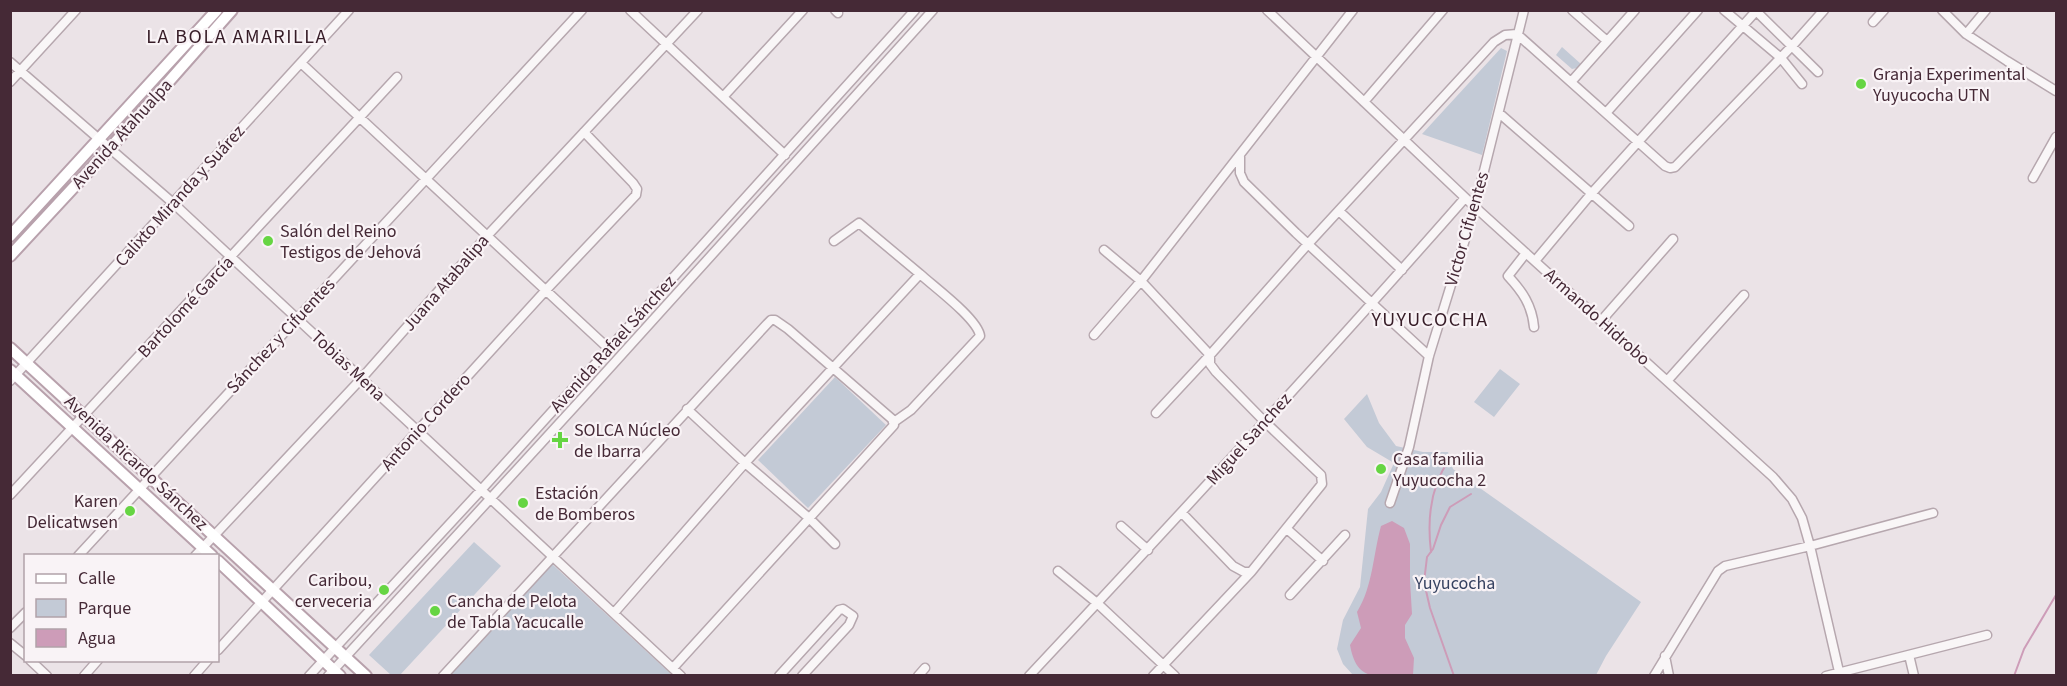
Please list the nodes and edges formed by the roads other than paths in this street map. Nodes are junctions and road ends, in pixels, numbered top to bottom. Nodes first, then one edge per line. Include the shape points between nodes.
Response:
1 (76, 10) edge
2 (217, 10) edge
3 (232, 10) edge
4 (349, 10) edge
5 (582, 10) edge
6 (630, 10) edge
7 (698, 10) edge
8 (803, 10) edge
9 (915, 10) edge
10 (933, 10) edge
11 (1267, 10) edge
12 (1353, 10) edge
13 (1443, 10) edge
14 (1524, 10) edge
15 (1572, 10) edge
16 (1698, 10) edge
17 (1724, 10) edge
18 (1824, 10) edge
19 (1884, 10) edge
20 (1942, 10) edge
21 (1986, 10) edge
22 (1633, 11) edge
23 (1756, 11) edge
24 (1873, 22) dead end
25 (1743, 25) junction
26 (1517, 34) junction
27 (1966, 34) junction
28 (1607, 42) junction
29 (667, 45) junction
30 (1792, 46) junction
31 (1316, 57) junction
32 (1781, 58) junction
33 (10, 62) edge
34 (301, 63) junction
35 (21, 72) junction
36 (1818, 72) dead end
37 (397, 77) dead end
38 (10, 82) edge
39 (1571, 82) junction
40 (1802, 84) dead end
41 (2056, 91) edge
42 (723, 97) junction
43 (1364, 102) junction
44 (1499, 113) junction
45 (1606, 113) junction
46 (360, 118) junction
47 (584, 132) junction
48 (2056, 137) edge
49 (99, 138) junction
50 (1404, 140) junction
51 (1638, 142) junction
52 (111, 147) junction
53 (785, 155) junction
54 (1240, 157) junction
55 (2032, 178) dead end
56 (426, 180) junction
57 (1591, 194) junction
58 (1465, 198) junction
59 (173, 203) junction
60 (1475, 207) junction
61 (1339, 210) junction
62 (1629, 226) dead end
63 (10, 236) edge
64 (487, 236) junction
65 (1673, 239) dead end
66 (834, 242) dead end
67 (1308, 244) junction
68 (1104, 250) dead end
69 (1526, 253) junction
70 (10, 256) edge
71 (231, 257) junction
72 (1535, 261) junction
73 (1402, 270) junction
74 (920, 274) junction
75 (1141, 281) junction
76 (546, 290) junction
77 (1744, 295) dead end
78 (1372, 304) junction
79 (297, 318) junction
80 (1601, 321) junction
81 (1534, 327) dead end
82 (1094, 335) dead end
83 (10, 348) edge
84 (609, 349) junction
85 (1210, 355) junction
86 (1429, 356) junction
87 (27, 363) junction
88 (834, 369) junction
89 (12, 375) edge
90 (361, 379) junction
91 (1667, 381) junction
92 (577, 383) junction
93 (587, 393) junction
94 (687, 409) junction
95 (1156, 413) dead end
96 (86, 416) junction
97 (891, 419) junction
98 (1264, 422) junction
99 (74, 428) junction
100 (418, 431) junction
101 (745, 464) junction
102 (150, 477) junction
103 (140, 489) junction
104 (482, 489) junction
105 (10, 495) edge
106 (491, 498) junction
107 (1390, 503) dead end
108 (1182, 513) junction
109 (1933, 513) dead end
110 (809, 518) junction
111 (1121, 526) dead end
112 (1287, 529) junction
113 (214, 535) junction
114 (1345, 535) dead end
115 (835, 544) dead end
116 (1810, 546) junction
117 (1148, 550) junction
118 (199, 551) edge
119 (79, 554) edge
120 (552, 557) junction
121 (1323, 561) junction
122 (219, 562) edge
123 (1058, 571) dead end
124 (1251, 572) junction
125 (273, 590) junction
126 (1290, 595) dead end
127 (262, 602) junction
128 (1097, 603) junction
129 (614, 613) junction
130 (24, 614) edge
131 (10, 628) edge
132 (1987, 635) dead end
133 (10, 643) edge
134 (336, 647) junction
135 (219, 649) edge
136 (24, 654) edge
137 (1910, 655) junction
138 (345, 656) junction
139 (1665, 656) junction
140 (324, 660) junction
141 (32, 662) edge
142 (96, 662) edge
143 (206, 662) edge
144 (1163, 664) junction
145 (673, 668) junction
146 (925, 668) dead end
147 (334, 673) edge
148 (1840, 674) edge
149 (47, 675) edge
150 (84, 675) edge
151 (194, 675) edge
152 (309, 675) edge
153 (366, 675) edge
154 (443, 675) edge
155 (681, 675) edge
156 (779, 675) edge
157 (802, 675) edge
158 (918, 675) edge
159 (1029, 675) edge
160 (1153, 675) edge
161 (1175, 675) edge
162 (1654, 675) edge
163 (1669, 675) edge
164 (1826, 675) edge
165 (1914, 675) edge

1 - 35 street
2 - 49 main road, Avenida Atahualpa
3 - 52 main road, Avenida Atahualpa
4 - 34 street, Calixto Miranda y Suárez
5 - 56 street, Sánchez y Cifuentes
6 - 29 street
7 - 29 street, Juana Atabalipa
8 - 42 street
9 - 53 street, Avenida Rafael Sánchez
10 - 93 street, Avenida Rafael Sánchez
11 - 31 street, Armando Hidrobo
12 - 31 street
13 - 43 street
14 - 26 street, Victor Cifuentes
15 - 28 street
16 - 45 street
17 - 25 street
18 - 30 street
19 - 24 street
20 - 27 street
21 - 27 street
22 - 28 street
23 - 25 street
23 - 30 street
25 - 32 street
25 - 51 street
26 - 39 street
26 - 44 street, Victor Cifuentes
26 - 50 street via 1494,42
27 - 41 street
28 - 39 street
29 - 42 street
29 - 47 street, Juana Atabalipa
30 - 32 street
30 - 36 street
31 - 43 street, Armando Hidrobo
31 - 54 street
32 - 40 street
32 - 51 street via 1675,167 1665,166
33 - 35 street, Tobias Mena
34 - 46 street
34 - 59 street, Calixto Miranda y Suárez
35 - 38 street
35 - 49 street, Tobias Mena
37 - 46 street, Bartolomé García
39 - 45 street
42 - 53 street
43 - 50 street, Armando Hidrobo
44 - 57 street
44 - 60 street, Victor Cifuentes
45 - 51 street
46 - 56 street
46 - 71 street, Bartolomé García
47 - 64 street, Juana Atabalipa
47 - 76 street, Antonio Cordero via 633,183 636,195
48 - 55 street
49 - 52 street, Tobias Mena
49 - 63 main road, Avenida Atahualpa
50 - 58 street, Armando Hidrobo
50 - 61 street
51 - 57 street
52 - 59 street, Tobias Mena
52 - 70 main road, Avenida Atahualpa
53 - 84 street, Avenida Rafael Sánchez
54 - 67 street via 1244,182
54 - 75 street
56 - 64 street
56 - 79 street, Sánchez y Cifuentes
57 - 62 street
57 - 72 street
58 - 60 street, Armando Hidrobo
58 - 73 street, Miguel Sanchez
59 - 71 street, Tobias Mena
59 - 87 street, Calixto Miranda y Suárez
60 - 69 street, Armando Hidrobo
60 - 86 street, Victor Cifuentes
61 - 67 street
61 - 73 street
64 - 76 street
64 - 90 street, Juana Atabalipa
65 - 80 street
66 - 74 street via 859,223
67 - 78 street
67 - 85 street
68 - 75 street
69 - 72 street, Armando Hidrobo
69 - 81 street via 1508,276 1526,298
71 - 79 street, Tobias Mena
71 - 96 street, Bartolomé García
72 - 80 street, Armando Hidrobo
73 - 78 street, Miguel Sanchez
74 - 88 street
74 - 97 street via 969,318 980,336 911,410
75 - 82 street
75 - 85 street
76 - 84 street
76 - 100 street, Antonio Cordero
77 - 91 street
78 - 86 street
78 - 98 street, Miguel Sanchez
79 - 90 street, Tobias Mena
79 - 102 street, Sánchez y Cifuentes
80 - 91 street, Armando Hidrobo
83 - 87 main road, Avenida Ricardo Sánchez
84 - 92 street, Avenida Rafael Sánchez
85 - 95 street
85 - 98 street via 1216,372
86 - 107 street, Victor Cifuentes via 1409,447
87 - 89 street, Calixto Miranda y Suárez
87 - 96 main road, Avenida Ricardo Sánchez
88 - 94 street via 788,329 771,320
88 - 97 street
88 - 101 street
89 - 99 main road, Avenida Ricardo Sánchez
90 - 100 street, Tobias Mena
90 - 113 street, Juana Atabalipa
91 - 116 street, Armando Hidrobo via 1773,477 1792,499
92 - 93 street
92 - 104 street, Avenida Rafael Sánchez
93 - 106 street, Avenida Rafael Sánchez
94 - 101 street
94 - 120 street
96 - 99 street, Bartolomé García
96 - 102 main road, Avenida Ricardo Sánchez
97 - 110 street via 892,428
98 - 108 street, Miguel Sanchez
98 - 112 street via 1321,476 1322,484
99 - 103 main road, Avenida Ricardo Sánchez
99 - 105 street, Bartolomé García
100 - 104 street, Tobias Mena
100 - 125 street, Antonio Cordero
101 - 110 street
101 - 129 street
102 - 103 street, Sánchez y Cifuentes
102 - 113 main road, Avenida Ricardo Sánchez
103 - 118 main road, Avenida Ricardo Sánchez
103 - 119 street, Sánchez y Cifuentes
104 - 106 street, Tobias Mena
104 - 134 street, Avenida Rafael Sánchez
106 - 120 street, Tobias Mena
106 - 138 street, Avenida Rafael Sánchez
108 - 117 street, Miguel Sanchez
108 - 124 street via 1233,566
109 - 116 street
110 - 115 street
110 - 145 street
111 - 117 street
112 - 121 street
112 - 124 street
113 - 118 street, Juana Atabalipa
113 - 125 main road, Avenida Ricardo Sánchez
114 - 121 street
116 - 139 street via 1733,563 1718,571
116 - 148 street, Armando Hidrobo
117 - 128 street, Miguel Sanchez
120 - 129 street, Tobias Mena
120 - 154 street
121 - 126 street
122 - 127 main road
123 - 128 street
124 - 144 street
125 - 127 street, Antonio Cordero
125 - 134 main road, Avenida Ricardo Sánchez
127 - 135 street, Antonio Cordero
127 - 140 main road
128 - 144 street
128 - 159 street, Miguel Sanchez
129 - 145 street, Tobias Mena
130 - 131 street
132 - 137 street
133 - 136 street
134 - 138 main road, Avenida Ricardo Sánchez
134 - 140 street, Avenida Rafael Sánchez
137 - 148 street
137 - 165 street
138 - 147 street, Avenida Rafael Sánchez
138 - 153 main road, Avenida Ricardo Sánchez
139 - 162 street
139 - 163 street
140 - 147 main road
140 - 152 street, Avenida Rafael Sánchez
141 - 149 street
142 - 150 street
143 - 151 street
144 - 160 street
144 - 161 street
145 - 155 street, Tobias Mena
146 - 158 street
148 - 164 street
156 - 157 street via 839,610 849,612 853,616 849,625

